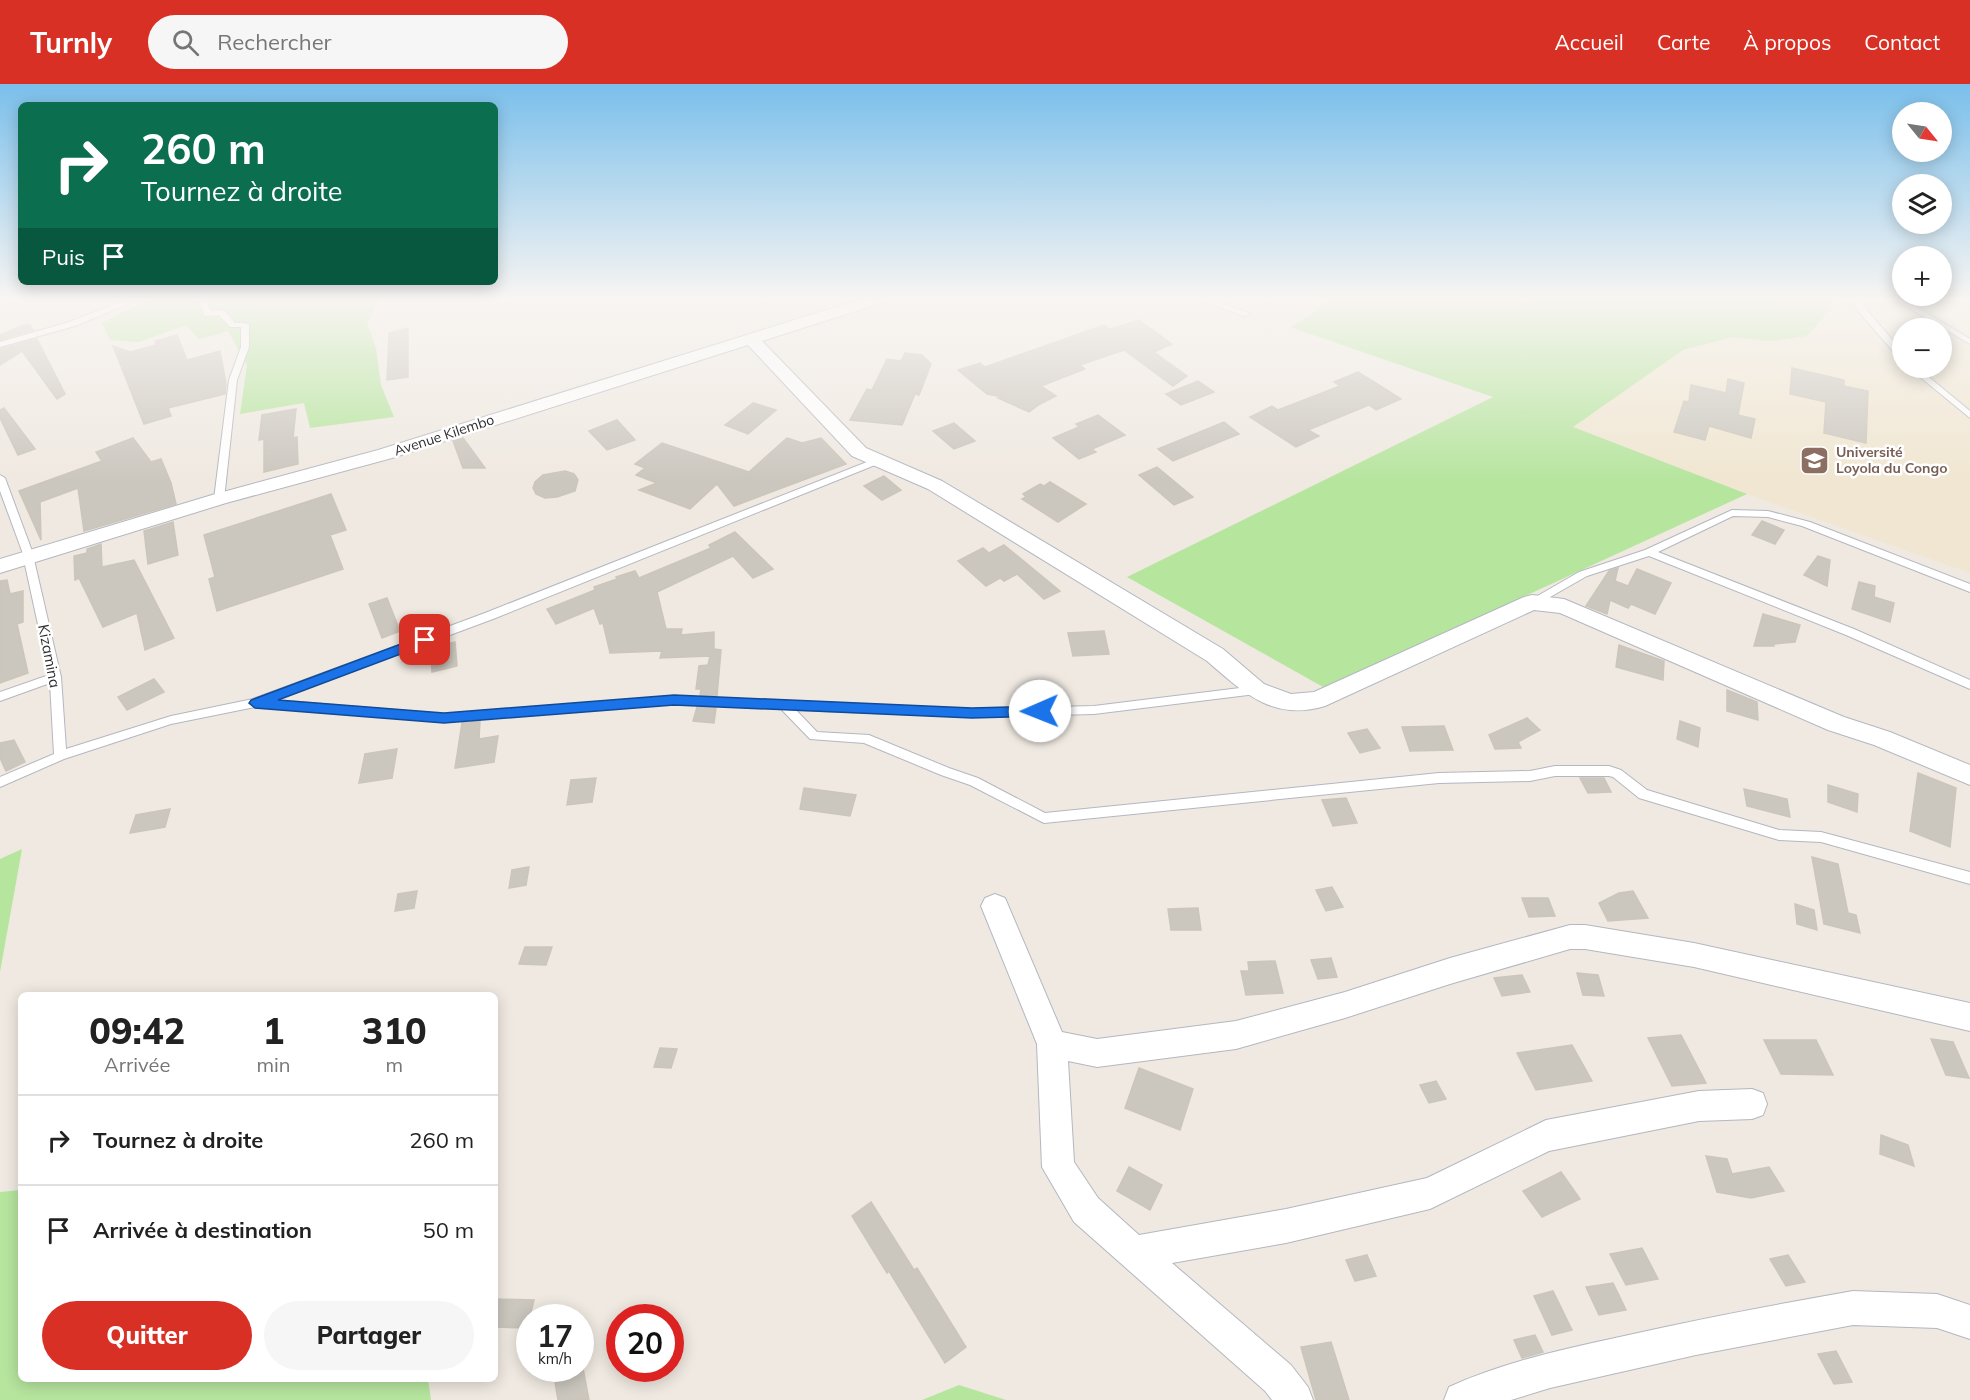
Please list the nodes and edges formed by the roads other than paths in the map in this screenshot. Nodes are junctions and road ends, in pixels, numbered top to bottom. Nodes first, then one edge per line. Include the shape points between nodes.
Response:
1 (241, 358) edge
2 (689, 358) edge
3 (770, 358) edge
4 (1925, 378) edge
5 (1970, 416) edge
6 (877, 461) junction
7 (0, 478) edge
8 (219, 499) junction
9 (1649, 552) junction
10 (27, 557) junction
11 (0, 566) edge
12 (1970, 588) edge
13 (1532, 602) junction
14 (55, 677) junction
15 (1970, 685) edge
16 (1256, 690) junction
17 (0, 697) edge
18 (255, 703) junction
19 (784, 705) junction
20 (60, 756) junction
21 (1970, 775) edge
22 (0, 782) edge
23 (1970, 878) edge
24 (995, 906) dead end
25 (1970, 1017) edge
26 (1052, 1044) junction
27 (1752, 1104) dead end
28 (1136, 1252) junction
29 (1970, 1322) edge
30 (1469, 1398) edge
31 (1296, 1400) edge

1 - 8 lane via 233,380
2 - 8 street, Avenue Kilembo via 386,454
3 - 6 street via 859,452
4 - 5 lane
6 - 16 street via 935,484 1215,655
6 - 18 lane via 489,616
7 - 10 lane, Kizamina
8 - 10 street, Avenue Kilembo
9 - 12 lane via 1732,513 1748,512 1790,518
9 - 13 lane via 1583,574
9 - 15 lane via 1850,632
10 - 11 street, Avenue Kilembo
10 - 14 lane, Kizamina
13 - 16 street via 1317,700 1290,703
13 - 21 street via 1564,606 1836,724 1882,738
14 - 17 lane
14 - 20 lane, Kizamina
16 - 19 lane via 1086,710 972,713
18 - 19 lane via 444,718 674,700
18 - 20 lane via 171,720
19 - 23 lane via 814,736 865,738 974,781 1044,818 1439,778 1610,771 1643,794 1788,836 1821,837
20 - 22 lane
24 - 26 street
25 - 26 street via 1694,955 1570,937 1236,1035 1097,1053
26 - 28 street via 1058,1167 1086,1209
27 - 28 street via 1699,1106 1546,1136 1430,1192 1286,1226
28 - 31 street via 1278,1378
29 - 30 street via 1937,1311 1854,1308 1696,1337 1550,1370

